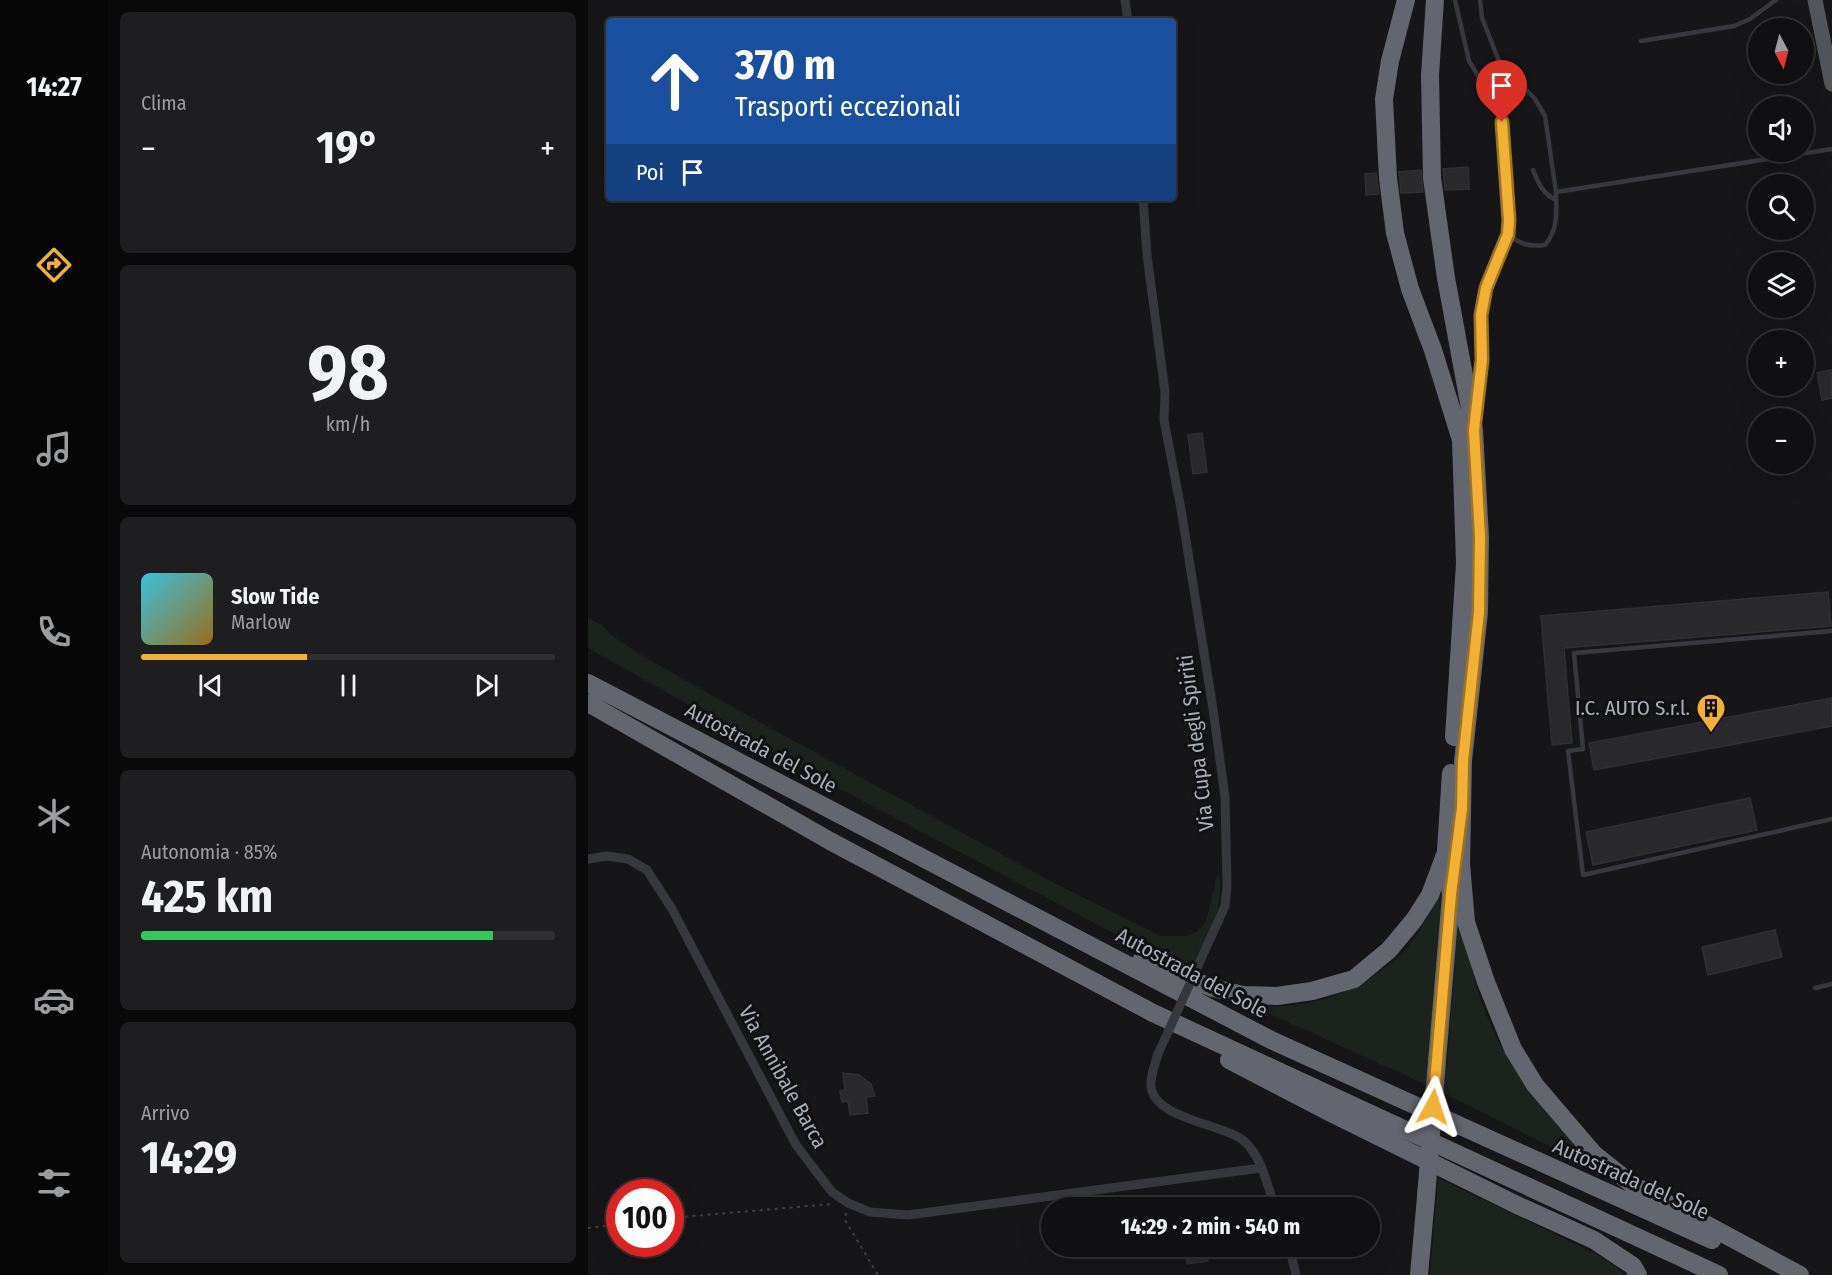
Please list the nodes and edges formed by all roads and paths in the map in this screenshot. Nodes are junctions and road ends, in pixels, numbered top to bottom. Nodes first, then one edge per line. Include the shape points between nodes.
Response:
1 (1125, 0) edge
2 (1406, 0) edge
3 (1436, 0) edge
4 (1455, 0) edge
5 (1480, 0) edge
6 (1776, 0) edge
7 (1815, 0) edge
8 (1128, 18) edge
9 (1641, 41) dead end
10 (1832, 84) edge
11 (1832, 149) edge
12 (1533, 170) dead end
13 (1556, 192) junction
14 (1556, 200) junction
15 (1143, 201) edge
16 (1508, 234) junction
17 (1474, 430) junction
18 (1832, 631) edge
19 (588, 683) edge
20 (588, 703) edge
21 (1462, 808) junction
22 (1832, 819) edge
23 (1446, 850) junction
24 (588, 858) edge
25 (1451, 894) junction
26 (1064, 932) junction
27 (1832, 984) edge
28 (1815, 988) dead end
29 (1153, 1013) junction
30 (1261, 1168) junction
31 (1271, 1197) edge
32 (848, 1203) junction
33 (684, 1217) edge
34 (606, 1226) edge
35 (588, 1228) edge
36 (1292, 1257) edge
37 (878, 1275) edge
38 (1296, 1275) edge
39 (1419, 1275) edge
40 (1638, 1275) edge
41 (1719, 1275) edge
42 (1789, 1275) edge
43 (1800, 1275) edge

1 - 8 street
2 - 23 highway via 1384,99 1395,233 1461,440 1466,563
3 - 17 highway via 1430,75 1432,178
4 - 16 lane via 1469,61 1502,122
5 - 13 lane via 1482,18 1499,61 1535,99 1545,116
6 - 9 lane via 1734,26
7 - 10 main road
11 - 13 lane
12 - 14 lane via 1540,188
13 - 14 lane
14 - 16 lane via 1554,235 1545,245 1530,247
15 - 30 street, Via Cupa degli Spiriti, bridge via 1165,392 1164,420 1225,797 1227,887 1225,906 1158,1054 1150,1083 1154,1095 1168,1110 1243,1139 1258,1156
16 - 17 lane via 1486,288 1481,315 1482,360
17 - 21 highway via 1480,537 1479,612 1463,761
18 - 22 lane via 1574,653 1583,749 1568,751 1583,875
19 - 26 highway, Autostrada del Sole
20 - 29 highway via 830,841
21 - 25 highway
21 - 43 highway via 1466,922 1513,1049 1534,1084 1594,1154 1633,1185
23 - 25 highway
23 - 26 highway via 1430,895 1389,950 1354,979 1312,991 1277,996 1213,988
24 - 32 street, Via Annibale Barca via 628,859 647,870 672,909 796,1145 832,1192
25 - 39 highway, bridge
26 - 42 highway, Autostrada del Sole via 1270,1040
27 - 28 lane
29 - 40 highway via 1244,1069 1594,1240 1633,1266
29 - 41 highway
30 - 31 street, Via Cupa degli Spiriti
30 - 32 street, Via Annibale Barca via 908,1215 870,1212
32 - 33 path
32 - 37 path via 845,1220
34 - 35 path
36 - 38 street

